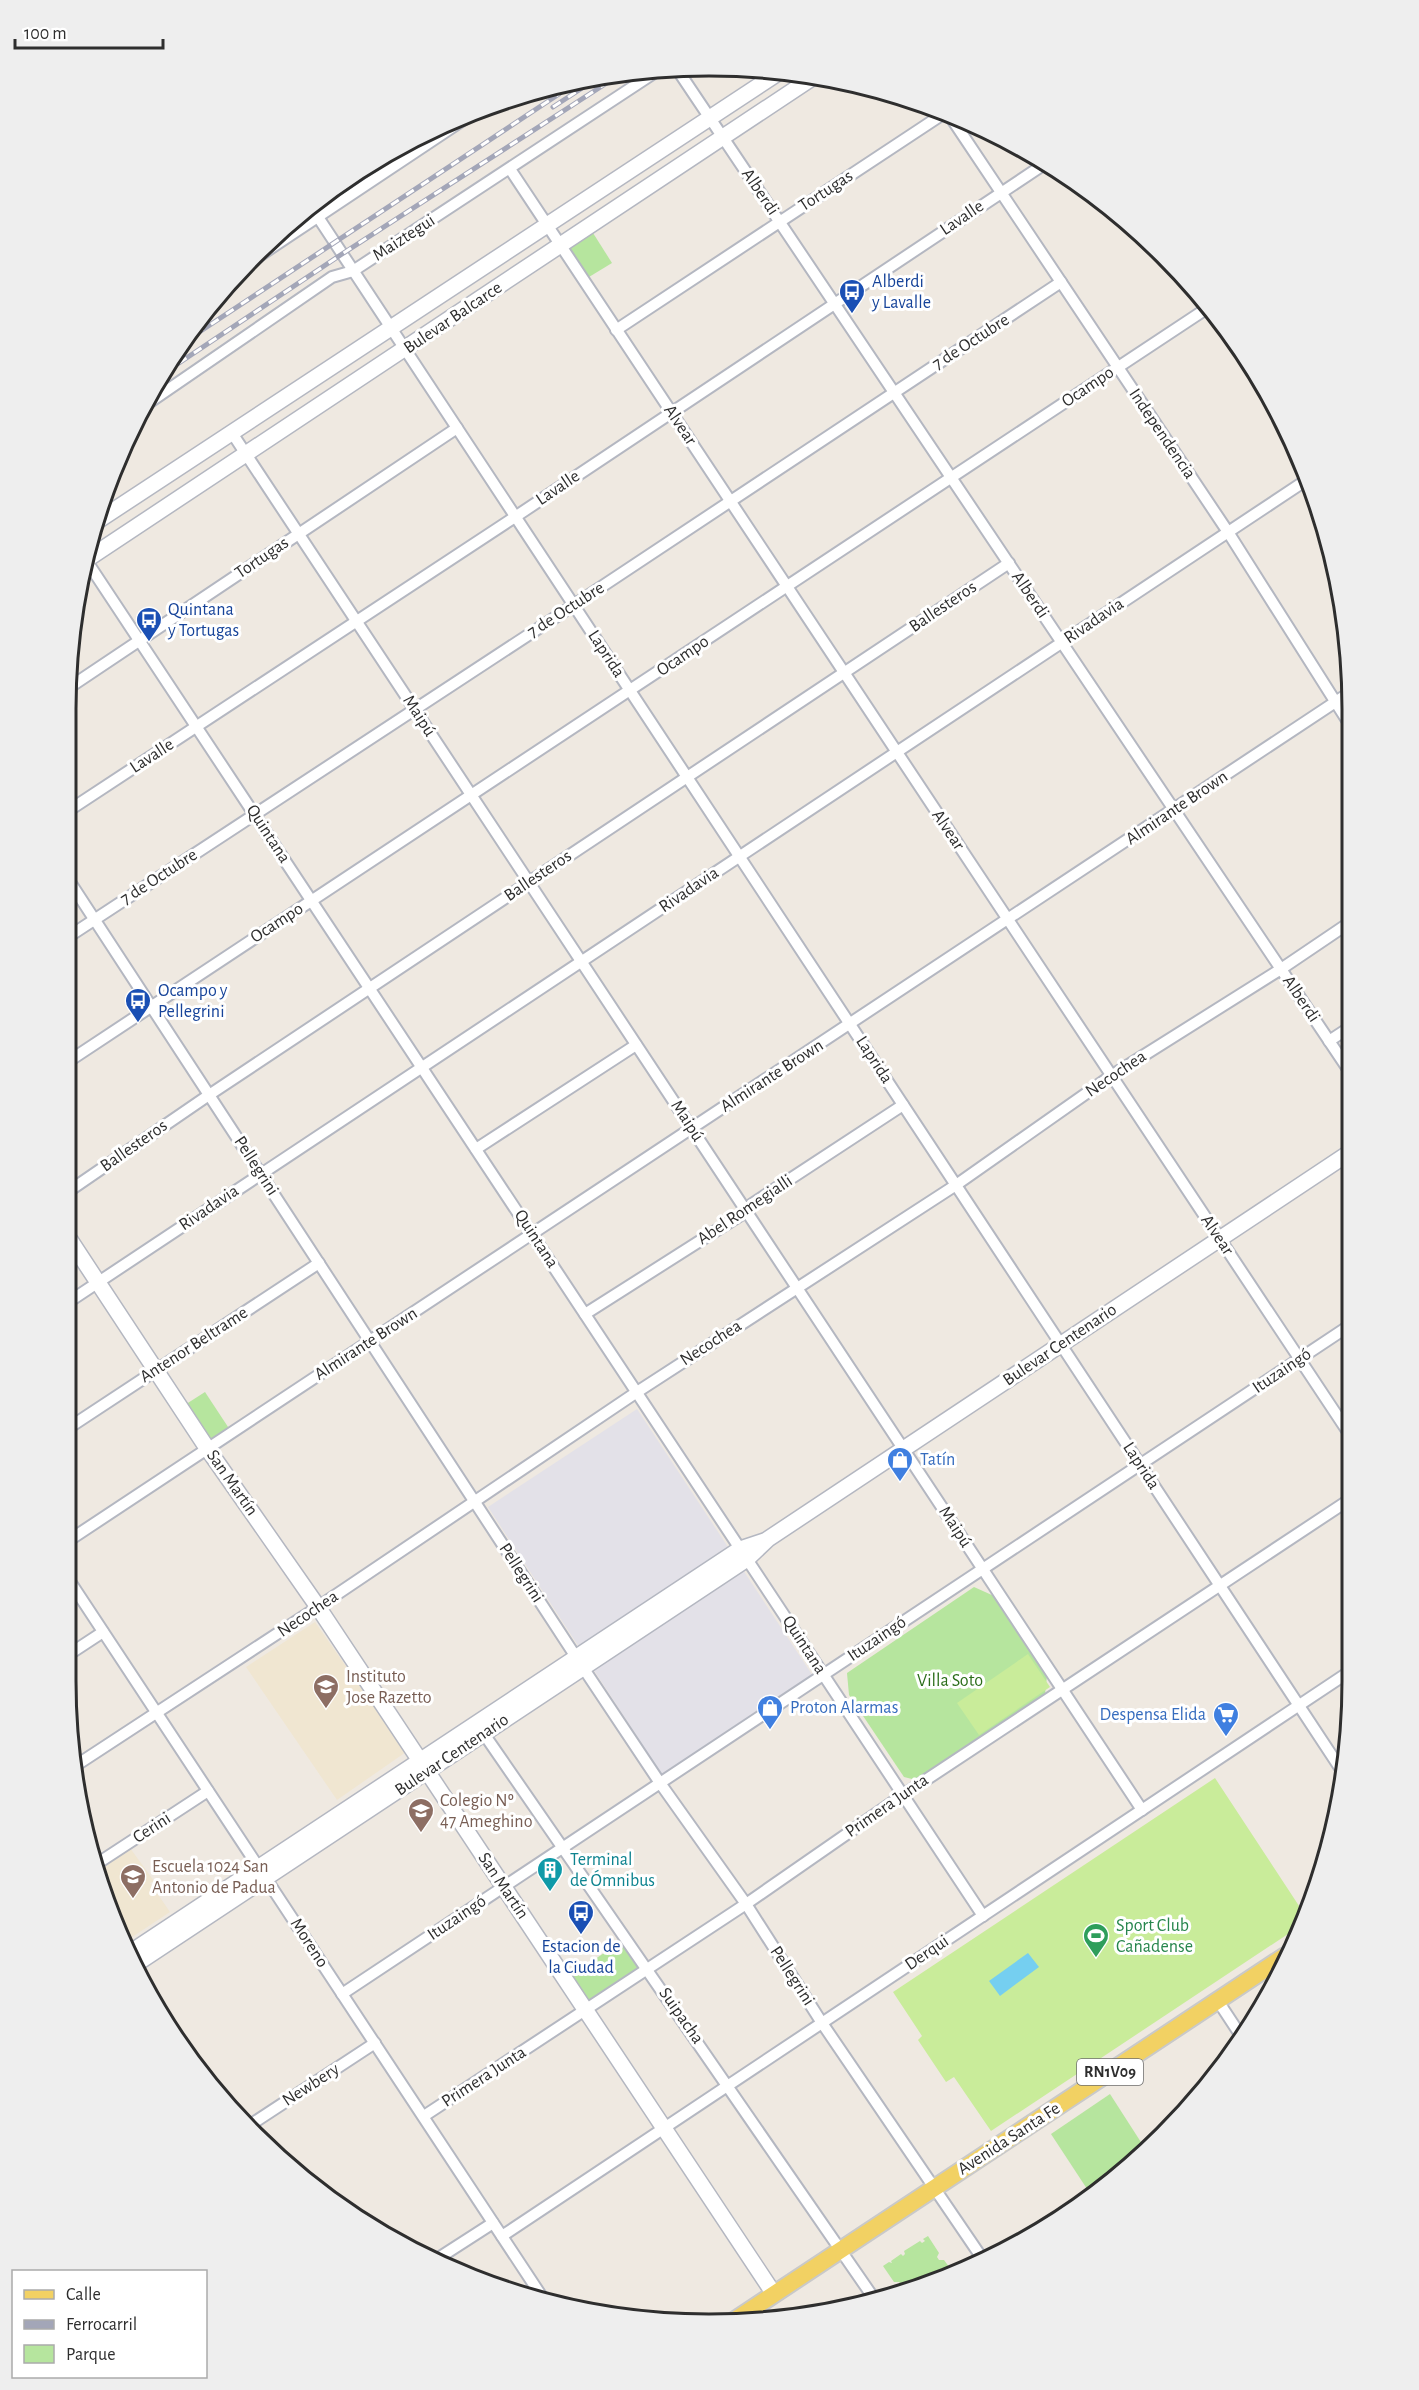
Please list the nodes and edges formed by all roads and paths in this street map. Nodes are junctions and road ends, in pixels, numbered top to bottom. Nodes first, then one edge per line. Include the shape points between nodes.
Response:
1 (683, 77) edge
2 (643, 80) edge
3 (768, 80) edge
4 (803, 84) edge
5 (709, 117) junction
6 (936, 119) edge
7 (957, 128) edge
8 (723, 138) junction
9 (413, 151) edge
10 (1038, 168) edge
11 (510, 169) junction
12 (1001, 192) junction
13 (332, 201) edge
14 (316, 214) edge
15 (780, 221) junction
16 (546, 224) junction
17 (561, 246) junction
18 (354, 272) junction
19 (1061, 282) junction
20 (835, 304) junction
21 (1202, 312) edge
22 (391, 328) junction
23 (616, 330) junction
24 (405, 349) junction
25 (1118, 367) junction
26 (894, 392) junction
27 (160, 395) edge
28 (671, 412) junction
29 (457, 429) junction
30 (232, 433) junction
31 (246, 454) junction
32 (952, 479) junction
33 (1301, 484) edge
34 (730, 501) junction
35 (107, 515) edge
36 (515, 517) junction
37 (1228, 532) junction
38 (299, 533) junction
39 (96, 553) edge
40 (1009, 563) junction
41 (93, 570) edge
42 (786, 586) junction
43 (574, 606) junction
44 (356, 620) junction
45 (140, 640) junction
46 (1062, 643) junction
47 (844, 673) junction
48 (77, 683) edge
49 (631, 691) junction
50 (1342, 697) edge
51 (1334, 702) junction
52 (414, 708) junction
53 (1342, 714) edge
54 (196, 726) junction
55 (897, 752) junction
56 (687, 777) junction
57 (471, 794) junction
58 (76, 806) edge
59 (1174, 810) junction
60 (255, 814) junction
61 (739, 856) junction
62 (529, 882) junction
63 (76, 891) edge
64 (311, 900) junction
65 (95, 919) junction
66 (1008, 920) junction
67 (1342, 928) edge
68 (76, 932) edge
69 (582, 961) junction
70 (1281, 969) junction
71 (369, 988) junction
72 (151, 1006) junction
73 (850, 1024) junction
74 (1342, 1033) edge
75 (1329, 1041) junction
76 (636, 1045) junction
77 (76, 1056) edge
78 (1342, 1060) edge
79 (422, 1067) junction
80 (1112, 1076) junction
81 (209, 1095) junction
82 (903, 1105) junction
83 (692, 1129) junction
84 (476, 1149) junction
85 (1342, 1158) edge
86 (261, 1174) junction
87 (956, 1185) junction
88 (76, 1186) edge
89 (747, 1211) junction
90 (532, 1234) junction
91 (1220, 1239) junction
92 (76, 1249) edge
93 (318, 1263) junction
94 (98, 1282) junction
95 (797, 1287) junction
96 (76, 1297) edge
97 (585, 1314) junction
98 (1342, 1331) edge
99 (370, 1342) junction
100 (1061, 1345) junction
101 (1299, 1359) junction
102 (156, 1370) junction
103 (637, 1392) junction
104 (76, 1423) edge
105 (1342, 1423) edge
106 (207, 1448) junction
107 (904, 1449) junction
108 (1140, 1465) junction
109 (474, 1502) junction
110 (1342, 1505) edge
111 (76, 1536) edge
112 (744, 1554) junction
113 (983, 1569) junction
114 (1220, 1586) junction
115 (76, 1591) edge
116 (318, 1607) junction
117 (103, 1632) junction
118 (76, 1650) edge
119 (579, 1663) junction
120 (823, 1675) junction
121 (1342, 1677) edge
122 (1062, 1689) junction
123 (1299, 1705) junction
124 (157, 1713) junction
125 (484, 1734) junction
126 (82, 1762) edge
127 (1337, 1763) edge
128 (424, 1766) junction
129 (660, 1783) junction
130 (208, 1791) junction
131 (903, 1795) junction
132 (1142, 1810) junction
133 (564, 1847) junction
134 (103, 1860) edge
135 (262, 1873) junction
136 (504, 1887) junction
137 (746, 1904) junction
138 (983, 1916) junction
139 (137, 1949) edge
140 (142, 1960) edge
141 (1276, 1962) edge
142 (648, 1969) junction
143 (342, 1994) junction
144 (1218, 2001) junction
145 (585, 2010) junction
146 (822, 2023) junction
147 (1238, 2030) edge
148 (375, 2043) junction
149 (729, 2085) junction
150 (424, 2116) junction
151 (256, 2121) edge
152 (664, 2128) junction
153 (935, 2188) junction
154 (493, 2223) junction
155 (502, 2236) junction
156 (842, 2250) junction
157 (979, 2253) edge
158 (444, 2254) edge
159 (537, 2289) edge
160 (869, 2293) edge
161 (774, 2294) junction
162 (747, 2312) edge

1 - 5 street, Alberdi
2 - 11 street, Maiztegui
3 - 5 main road, Bulevar Balcarce
4 - 8 main road, Bulevar Balcarce
5 - 8 street, Alberdi
5 - 16 main road, Bulevar Balcarce
6 - 15 street, Tortugas
7 - 12 street, Independencia
8 - 15 street, Alberdi
8 - 17 main road, Bulevar Balcarce
9 - 13 street
10 - 12 street, Lavalle
11 - 16 street, Alvear
11 - 18 street, Maiztegui
12 - 19 street, Independencia
12 - 20 street, Lavalle
14 - 18 street
15 - 20 street, Alberdi
15 - 23 street, Tortugas
16 - 17 street, Alvear
16 - 22 main road, Bulevar Balcarce
17 - 23 street, Alvear
17 - 24 main road, Bulevar Balcarce
18 - 22 street, Laprida
18 - 27 street, Maiztegui via 332,277
19 - 25 street, Independencia
19 - 26 street, 7 de Octubre
20 - 26 street, Alberdi
20 - 28 street, Lavalle
21 - 25 street, Ocampo
22 - 24 street, Laprida
22 - 30 main road, Bulevar Balcarce
23 - 28 street, Alvear
24 - 29 street, Laprida
24 - 31 main road, Bulevar Balcarce
25 - 32 street, Ocampo
25 - 37 street, Independencia
26 - 32 street, Alberdi
26 - 34 street, 7 de Octubre
28 - 34 street, Alvear
28 - 36 street, Lavalle
29 - 36 street, Laprida
29 - 38 street, Tortugas
30 - 31 street, Maipú
30 - 35 main road, Bulevar Balcarce
31 - 38 street, Maipú
31 - 39 main road, Bulevar Balcarce
32 - 40 street, Alberdi
32 - 42 street, Ocampo
33 - 37 street, Rivadavia
34 - 42 street, Alvear
34 - 43 street, 7 de Octubre
36 - 43 street, Laprida
36 - 44 street, Lavalle
37 - 46 street, Rivadavia
37 - 51 street, Independencia
38 - 44 street, Maipú
38 - 45 street, Tortugas
40 - 46 street, Alberdi
40 - 47 street, Ballesteros
41 - 45 street, Quintana
42 - 47 street, Alvear
42 - 49 street, Ocampo
43 - 49 street, Laprida
43 - 52 street, 7 de Octubre
44 - 52 street, Maipú
44 - 54 street, Lavalle
45 - 48 street, Tortugas
45 - 54 street, Quintana
46 - 55 street, Rivadavia
46 - 59 street, Alberdi
47 - 55 street, Alvear
47 - 56 street, Ballesteros
49 - 56 street, Laprida
49 - 57 street, Ocampo
50 - 51 street, Almirante Brown
51 - 53 street, Independencia
51 - 59 street, Almirante Brown
52 - 57 street, Maipú
52 - 60 street, 7 de Octubre
54 - 58 street, Lavalle
54 - 60 street, Quintana
55 - 61 street, Rivadavia
55 - 66 street, Alvear
56 - 61 street, Laprida
56 - 62 street, Ballesteros
57 - 62 street, Maipú
57 - 64 street, Ocampo
59 - 66 street, Almirante Brown
59 - 70 street, Alberdi
60 - 64 street, Quintana
60 - 65 street, 7 de Octubre
61 - 69 street, Rivadavia
61 - 73 street, Laprida
62 - 69 street, Maipú
62 - 71 street, Ballesteros
63 - 65 street, Pellegrini
64 - 71 street, Quintana
64 - 72 street, Ocampo
65 - 68 street, 7 de Octubre
65 - 72 street, Pellegrini
66 - 73 street, Almirante Brown
66 - 80 street, Alvear
67 - 70 street, Necochea
69 - 76 street, Maipú
69 - 79 street, Rivadavia
70 - 75 street, Alberdi
70 - 80 street, Necochea
71 - 79 street, Quintana
71 - 81 street, Ballesteros
72 - 77 street, Ocampo
72 - 81 street, Pellegrini
73 - 82 street, Laprida
73 - 83 street, Almirante Brown
74 - 75 street
75 - 78 street, Alberdi
76 - 83 street, Maipú
76 - 84 street
79 - 84 street, Quintana
79 - 86 street, Rivadavia
80 - 87 street, Necochea
80 - 91 street, Alvear
81 - 86 street, Pellegrini
81 - 88 street, Ballesteros
82 - 87 street, Laprida
82 - 89 street, Abel Romegialli
83 - 89 street, Maipú
83 - 90 street, Almirante Brown
84 - 90 street, Quintana
85 - 91 main road, Bulevar Centenario
86 - 93 street, Pellegrini
86 - 94 street, Rivadavia
87 - 95 street, Necochea
87 - 100 street, Laprida
89 - 95 street, Maipú
89 - 97 street, Abel Romegialli
90 - 97 street, Quintana
90 - 99 street, Almirante Brown
91 - 100 main road, Bulevar Centenario
91 - 101 street, Alvear
92 - 94 main road, San Martín
93 - 99 street, Pellegrini
93 - 102 street, Antenor Beltrame
94 - 96 street, Rivadavia
94 - 102 main road, San Martín
95 - 103 street, Necochea
95 - 107 street, Maipú
97 - 103 street, Quintana
98 - 101 street, Ituzaingó
99 - 106 street, Almirante Brown
99 - 109 street, Pellegrini
100 - 107 main road, Bulevar Centenario
100 - 108 street, Laprida
101 - 105 street, Alvear
101 - 108 street, Ituzaingó
102 - 104 street, Antenor Beltrame
102 - 106 main road, San Martín
103 - 109 street, Necochea
103 - 112 street, Quintana
106 - 111 street, Almirante Brown
106 - 116 main road, San Martín
107 - 112 main road, Bulevar Centenario
107 - 113 street, Maipú
108 - 113 street, Ituzaingó
108 - 114 street, Laprida
109 - 116 street, Necochea
109 - 119 street, Pellegrini
110 - 114 street, Primera Junta
112 - 119 main road, Bulevar Centenario
112 - 120 street, Quintana
113 - 120 street, Ituzaingó
113 - 122 street, Maipú
114 - 122 street, Primera Junta
114 - 123 street, Laprida
115 - 117 street, Moreno
116 - 124 street, Necochea
116 - 128 main road, San Martín
117 - 118 street
117 - 124 street, Moreno
119 - 125 main road, Bulevar Centenario
119 - 128 main road, Bulevar Centenario
119 - 129 street, Pellegrini
120 - 129 street, Ituzaingó
120 - 131 street, Quintana
121 - 123 street, Derqui
122 - 131 street, Primera Junta
122 - 132 street, Maipú
123 - 127 street, Laprida
123 - 132 street, Derqui
124 - 126 street, Necochea
124 - 130 street, Moreno
125 - 128 main road, Bulevar Centenario
125 - 133 street, Suipacha
128 - 135 main road, Bulevar Centenario
128 - 136 main road, San Martín
129 - 133 street, Ituzaingó
129 - 137 street, Pellegrini
130 - 134 street, Cerini
130 - 135 street, Moreno
131 - 137 street, Primera Junta
131 - 138 street, Quintana
132 - 138 street, Derqui
133 - 136 street, Ituzaingó
133 - 142 street, Suipacha
135 - 139 main road, Bulevar Centenario
135 - 140 main road, Bulevar Centenario
135 - 143 street, Moreno
136 - 143 street, Ituzaingó
136 - 145 main road, San Martín
137 - 142 street, Primera Junta
137 - 146 street, Pellegrini
138 - 146 street, Derqui
141 - 144 main road, Avenida Santa Fe / RN1V09
142 - 145 street, Primera Junta
142 - 149 street, Suipacha
143 - 148 street, Moreno
144 - 147 street
144 - 153 main road, Avenida Santa Fe / RN1V09
145 - 150 street, Primera Junta
145 - 152 main road, San Martín
146 - 149 street, Derqui
146 - 153 street, Pellegrini
148 - 150 street, Moreno
148 - 151 street, Newbery
149 - 152 street, Derqui
149 - 156 street, Suipacha
150 - 154 street, Moreno
152 - 155 street, Derqui
152 - 161 main road, San Martín
153 - 156 main road, Avenida Santa Fe / RN1V09
153 - 157 street, Pellegrini
154 - 155 street, Moreno
154 - 158 street
155 - 159 street, Moreno
156 - 160 street, Suipacha
156 - 161 main road, Avenida Santa Fe / RN1V09
161 - 162 main road, Avenida Santa Fe / RN1V09

